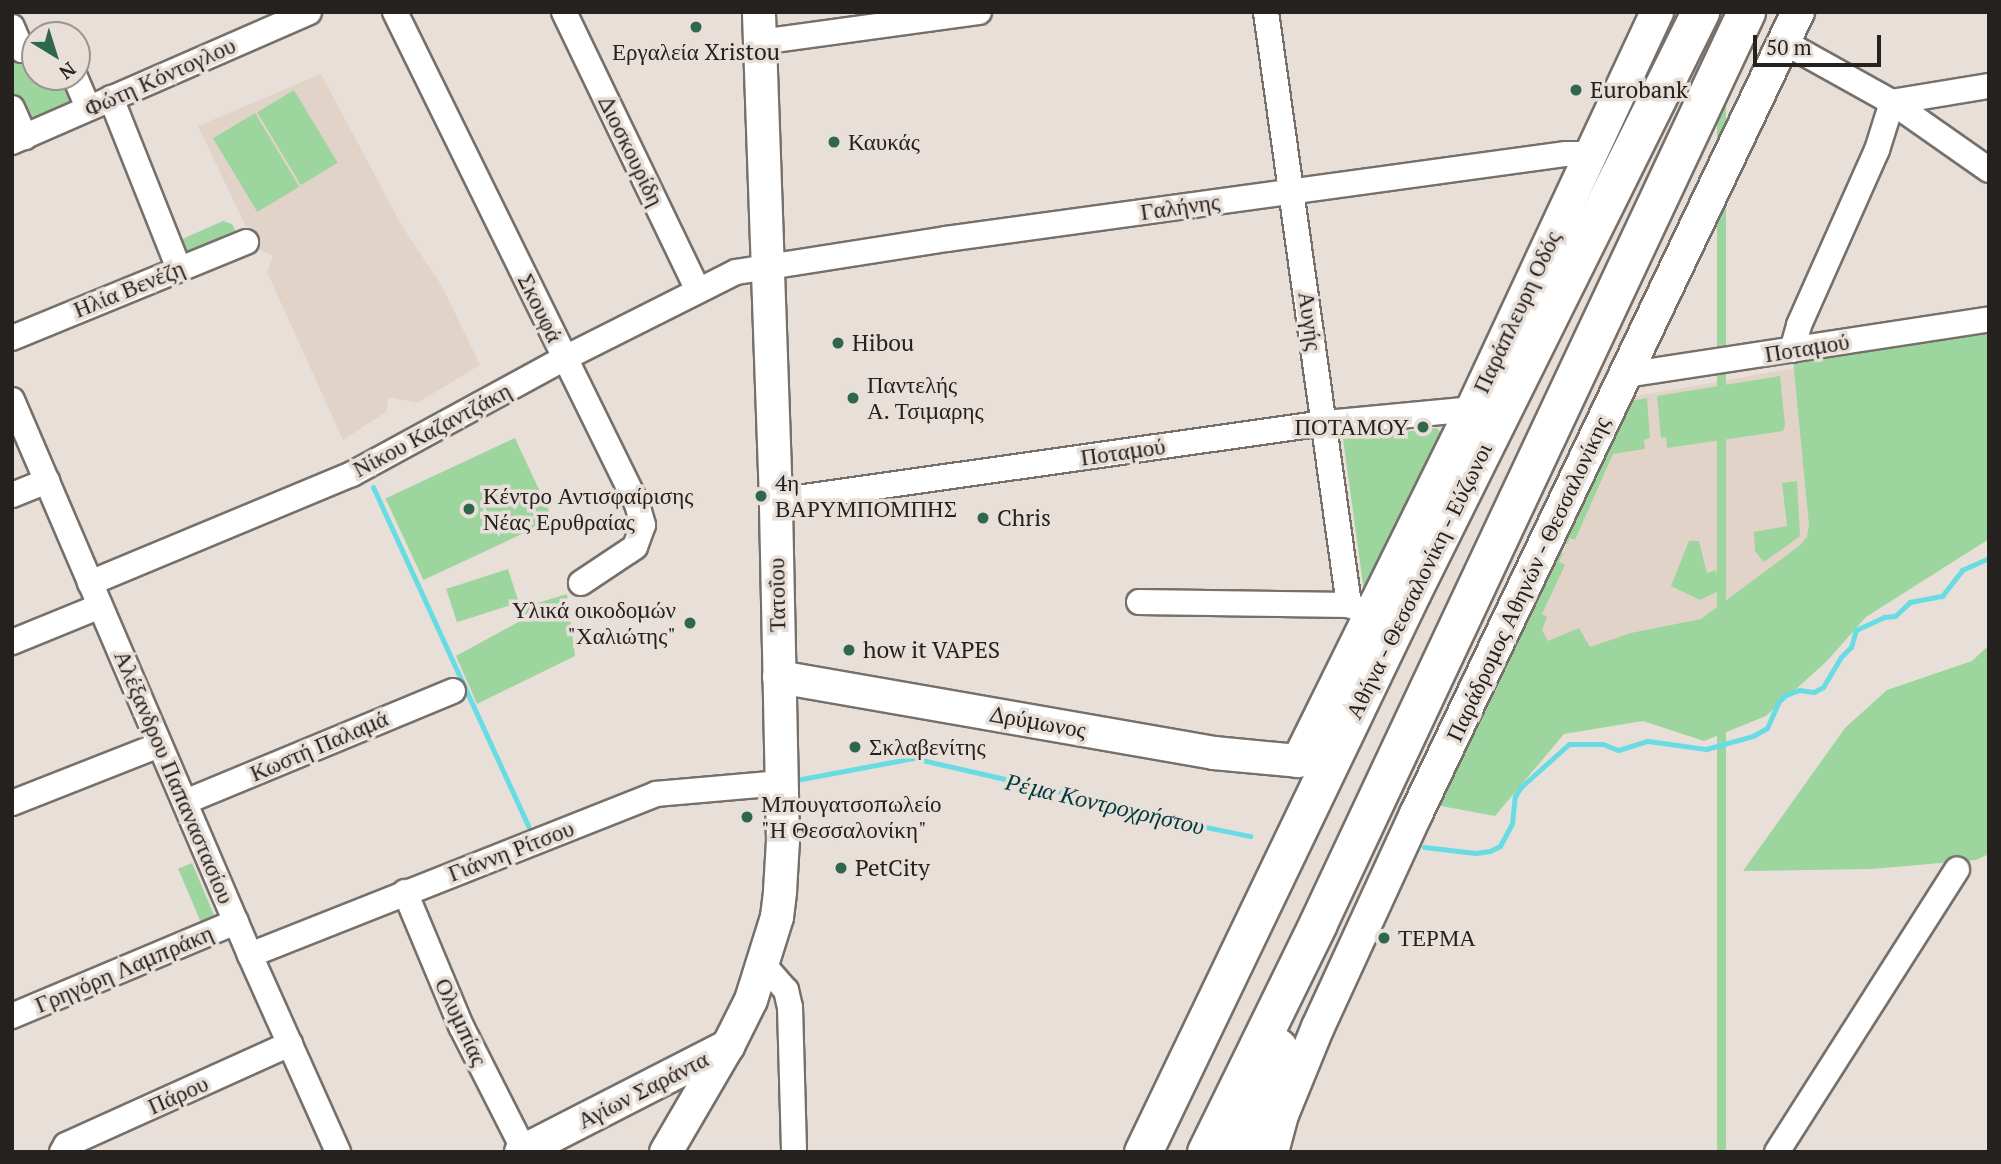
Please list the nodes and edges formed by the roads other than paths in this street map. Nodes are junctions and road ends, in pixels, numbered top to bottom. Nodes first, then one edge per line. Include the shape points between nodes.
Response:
1 (309, 12) edge
2 (395, 12) edge
3 (564, 12) edge
4 (979, 12) edge
5 (1266, 12) edge
6 (1657, 12) edge
7 (1700, 12) edge
8 (1746, 12) edge
9 (1798, 12) edge
10 (12, 27) edge
11 (759, 27) edge
12 (1784, 42) junction
13 (21, 46) edge
14 (1989, 86) edge
15 (81, 91) edge
16 (111, 98) junction
17 (1892, 102) junction
18 (12, 108) edge
19 (88, 108) junction
20 (19, 139) edge
21 (1592, 154) junction
22 (1989, 170) edge
23 (1292, 192) junction
24 (246, 242) dead end
25 (768, 265) junction
26 (179, 269) junction
27 (698, 290) junction
28 (1989, 319) edge
29 (12, 338) edge
30 (1792, 350) junction
31 (565, 358) junction
32 (1625, 375) junction
33 (12, 400) edge
34 (1472, 409) junction
35 (1325, 423) junction
36 (47, 481) junction
37 (12, 495) edge
38 (776, 501) junction
39 (90, 583) junction
40 (581, 583) dead end
41 (1139, 602) dead end
42 (100, 606) junction
43 (1361, 610) junction
44 (12, 642) edge
45 (779, 677) junction
46 (453, 691) dead end
47 (159, 745) junction
48 (1298, 761) joint
49 (780, 783) junction
50 (186, 802) junction
51 (12, 803) edge
52 (1957, 869) dead end
53 (405, 892) junction
54 (236, 922) junction
55 (1318, 923) junction
56 (1242, 947) junction
57 (250, 956) junction
58 (763, 964) junction
59 (12, 1016) edge
60 (289, 1044) junction
61 (728, 1046) junction
62 (64, 1148) edge
63 (522, 1151) edge
64 (338, 1152) edge
65 (666, 1152) edge
66 (794, 1152) edge
67 (1118, 1152) edge
68 (1143, 1152) edge
69 (1206, 1152) edge
70 (1241, 1152) edge
71 (1272, 1152) edge
72 (1777, 1152) edge

1 - 16 street, Φώτη Κόντογλου
2 - 31 street, Σκουφά
3 - 27 street, Διοσκουρίδη
4 - 11 street
5 - 23 street, Αυγής
6 - 21 main road, Παράπλευρη Οδός
7 - 56 highway, Αθήνα - Θεσσαλονίκη - Εύζωνοι
8 - 55 highway
9 - 12 main road, Παράδρομος Αθηνών - Θεσσαλονίκης
10 - 13 street
11 - 25 main road, Τατοΐου
12 - 17 street
12 - 32 main road, Παράδρομος Αθηνών - Θεσσαλονίκης
14 - 17 street
15 - 19 street
16 - 19 street, Φώτη Κόντογλου
16 - 26 street
17 - 22 street
17 - 30 street via 1877,150
18 - 20 street
19 - 20 street, Φώτη Κόντογλου
21 - 23 street, Γαλήνης
21 - 34 main road, Παράπλευρη Οδός
23 - 25 street, Γαλήνης
23 - 35 street, Αυγής
24 - 26 street, Ηλία Βενέζη
25 - 27 street, Νίκου Καζαντζάκη via 736,272
25 - 38 main road, Τατοΐου
26 - 29 street, Ηλία Βενέζη
27 - 31 street, Νίκου Καζαντζάκη
28 - 30 street, Ποταμού
30 - 32 street, Ποταμού
31 - 39 street, Νίκου Καζαντζάκη via 352,474
31 - 40 street, Σκουφά via 643,525 635,547
32 - 71 main road, Παράδρομος Αθηνών - Θεσσαλονίκης via 1318,1027
33 - 36 street, Αλέξανδρου Παπαναστασίου
34 - 35 street, Ποταμού
34 - 43 main road, Παράπλευρη Οδός
35 - 38 street, Ποταμού
35 - 43 street, Αυγής
36 - 37 street
36 - 39 street, Αλέξανδρου Παπαναστασίου
38 - 45 main road, Τατοΐου
39 - 42 street, Αλέξανδρου Παπαναστασίου
41 - 43 street
42 - 44 street
42 - 47 street, Αλέξανδρου Παπαναστασίου
43 - 48 main road, Παράπλευρη Οδός
45 - 48 main road, Δρύμωνος via 1214,753
45 - 49 main road, Τατοΐου
46 - 50 street, Κωστή Παλαμά
47 - 50 street, Αλέξανδρου Παπαναστασίου
47 - 51 street
49 - 53 street, Γιάννη Ρίτσου via 668,791
49 - 58 main road, Τατοΐου via 780,891
50 - 54 street, Αλέξανδρου Παπαναστασίου
52 - 72 street
53 - 57 street, Γιάννη Ρίτσου
53 - 63 street, Ολυμπίας via 461,1026
54 - 57 street, Αλέξανδρου Παπαναστασίου
54 - 59 street, Γρηγόρη Λαμπράκη
55 - 69 highway
55 - 70 highway
56 - 67 highway
56 - 68 highway, Αθήνα - Θεσσαλονίκη - Εύζωνοι
57 - 60 street, Αλέξανδρου Παπαναστασίου
58 - 61 main road, Τατοΐου
58 - 66 street via 786,990 790,1007
60 - 62 street, Πάρου
60 - 64 street, Αλέξανδρου Παπαναστασίου
61 - 63 main road, Αγίων Σαράντα
61 - 65 main road, Τατοΐου

